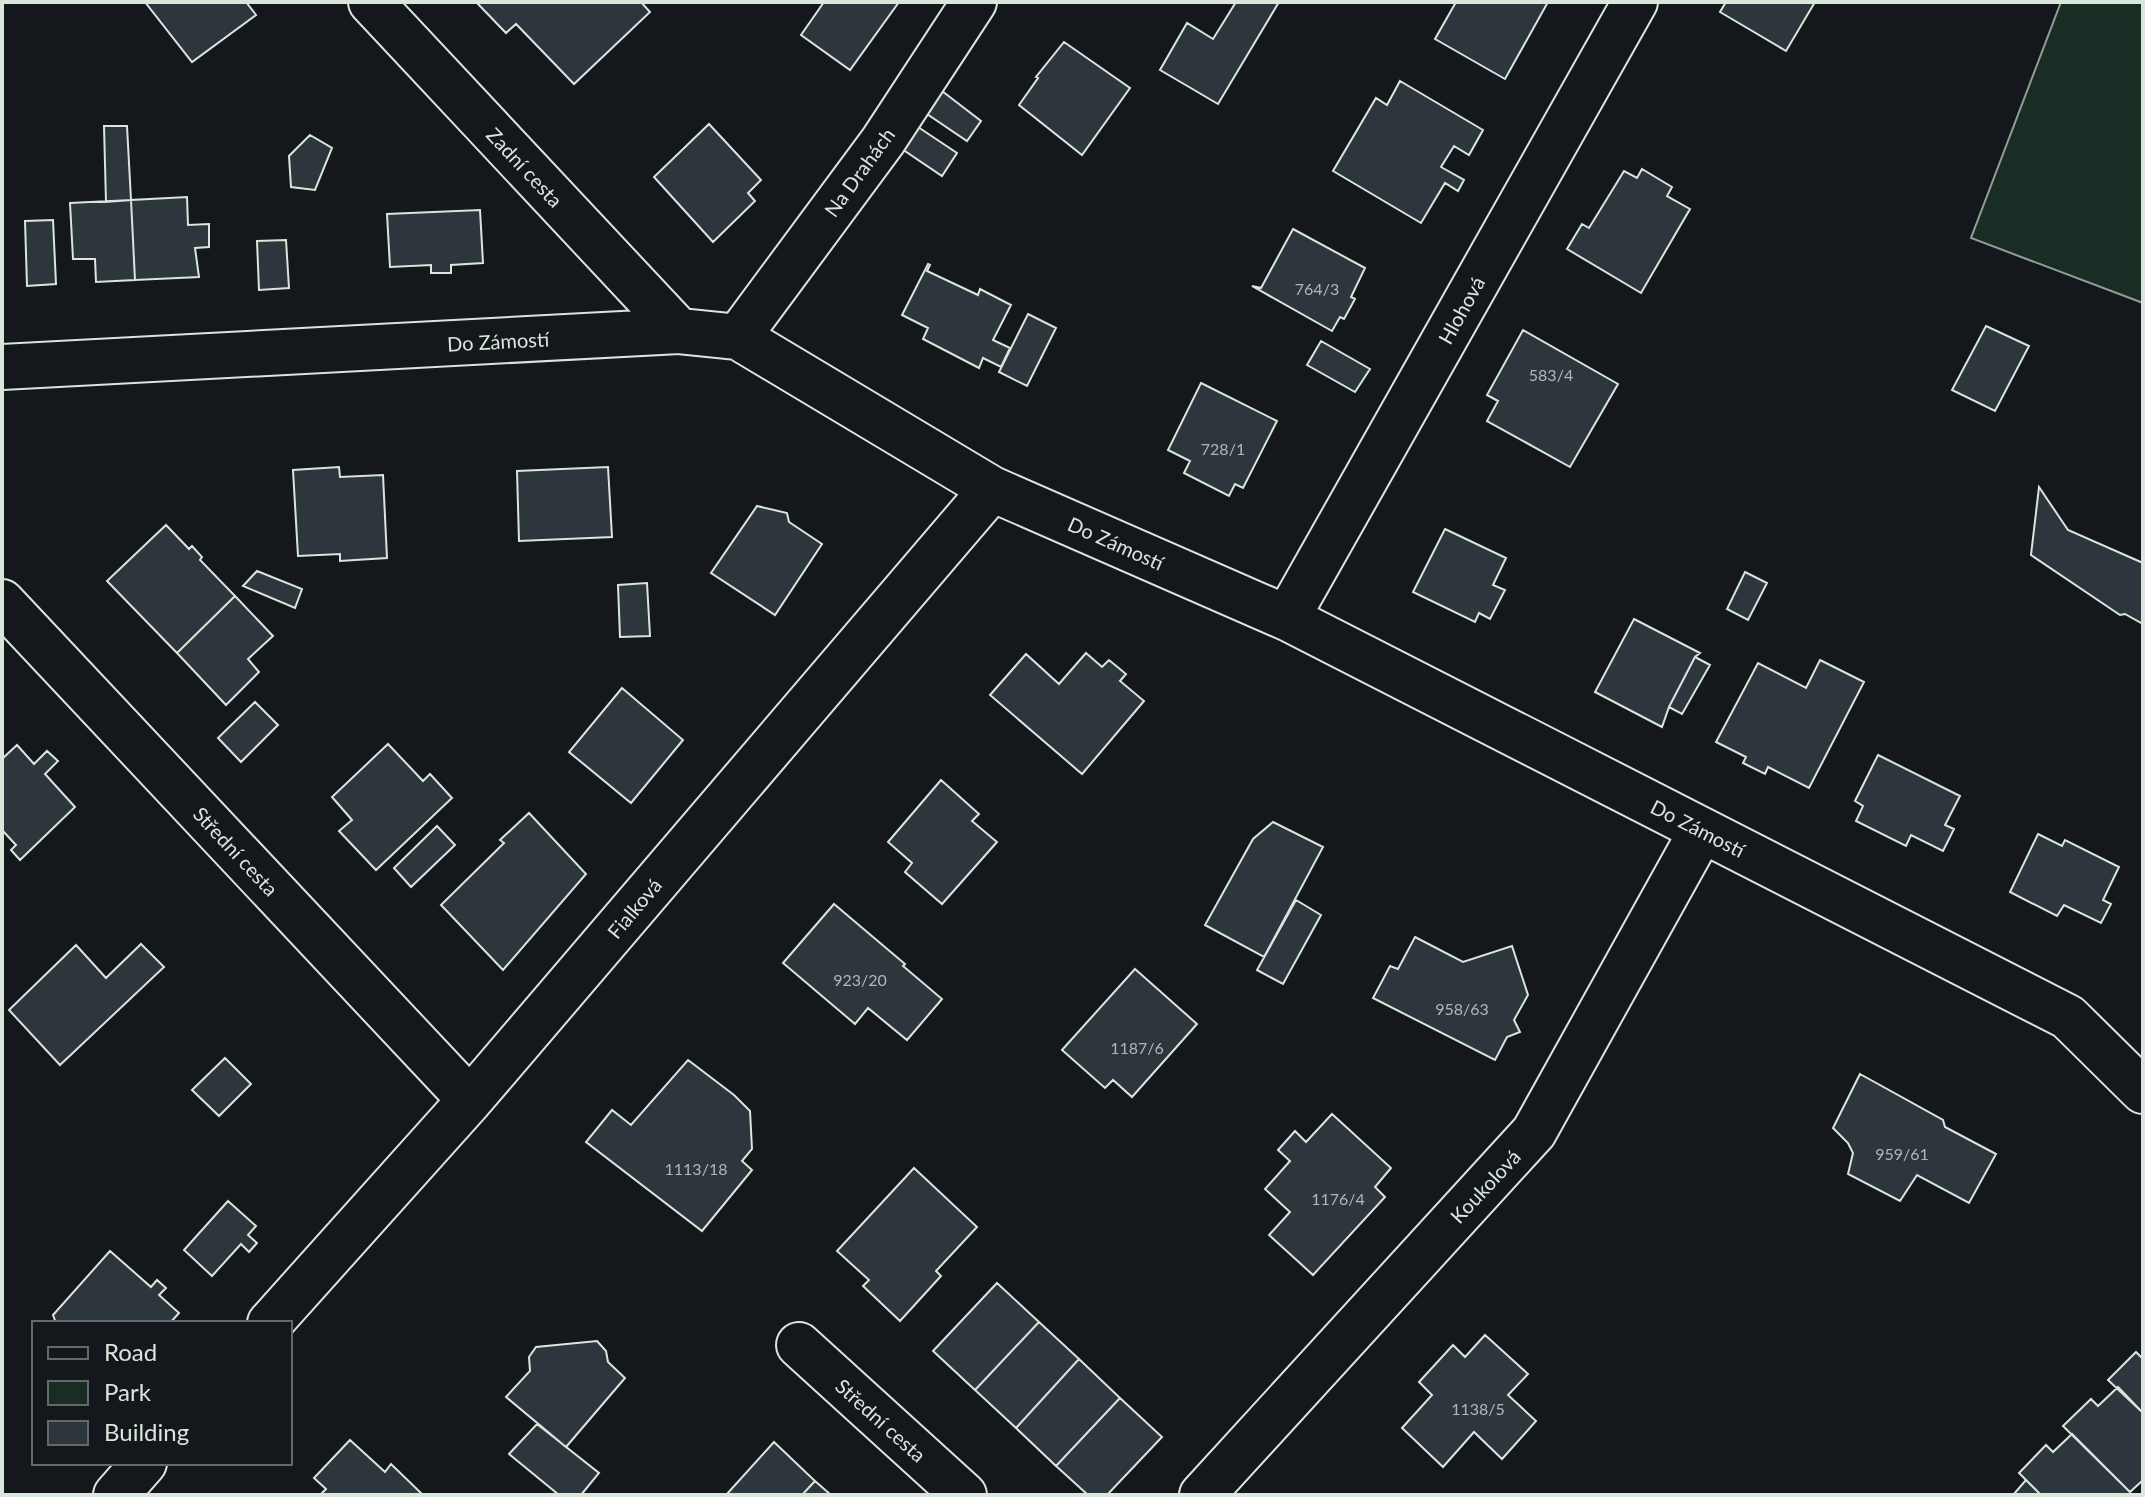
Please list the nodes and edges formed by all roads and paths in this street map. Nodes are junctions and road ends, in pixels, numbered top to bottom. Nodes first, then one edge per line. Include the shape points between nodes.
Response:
1 (371, 2) edge
2 (974, 2) edge
3 (1635, 2) edge
4 (679, 331) junction
5 (738, 337) junction
6 (2, 367) edge
7 (992, 489) junction
8 (2, 602) edge
9 (1287, 618) junction
10 (1702, 830) junction
11 (2143, 1091) edge
12 (470, 1100) junction
13 (272, 1321) edge
14 (799, 1345) dead end
15 (142, 1465) edge
16 (116, 1495) edge
17 (964, 1495) edge
18 (1202, 1495) edge

1 - 4 street, Zadní cesta
2 - 5 street, Na Drahách via 883,141
3 - 9 street, Hlohová
4 - 5 street, Do Zámostí
4 - 6 street, Do Zámostí
5 - 7 street, Do Zámostí
7 - 9 street, Do Zámostí
7 - 12 street, Fialková
8 - 12 street, Střední cesta
9 - 10 street, Do Zámostí
10 - 11 street, Do Zámostí via 2068,1017
10 - 18 street, Koukolová via 1534,1132
12 - 13 street, Fialková
14 - 17 street, Střední cesta
15 - 16 street

